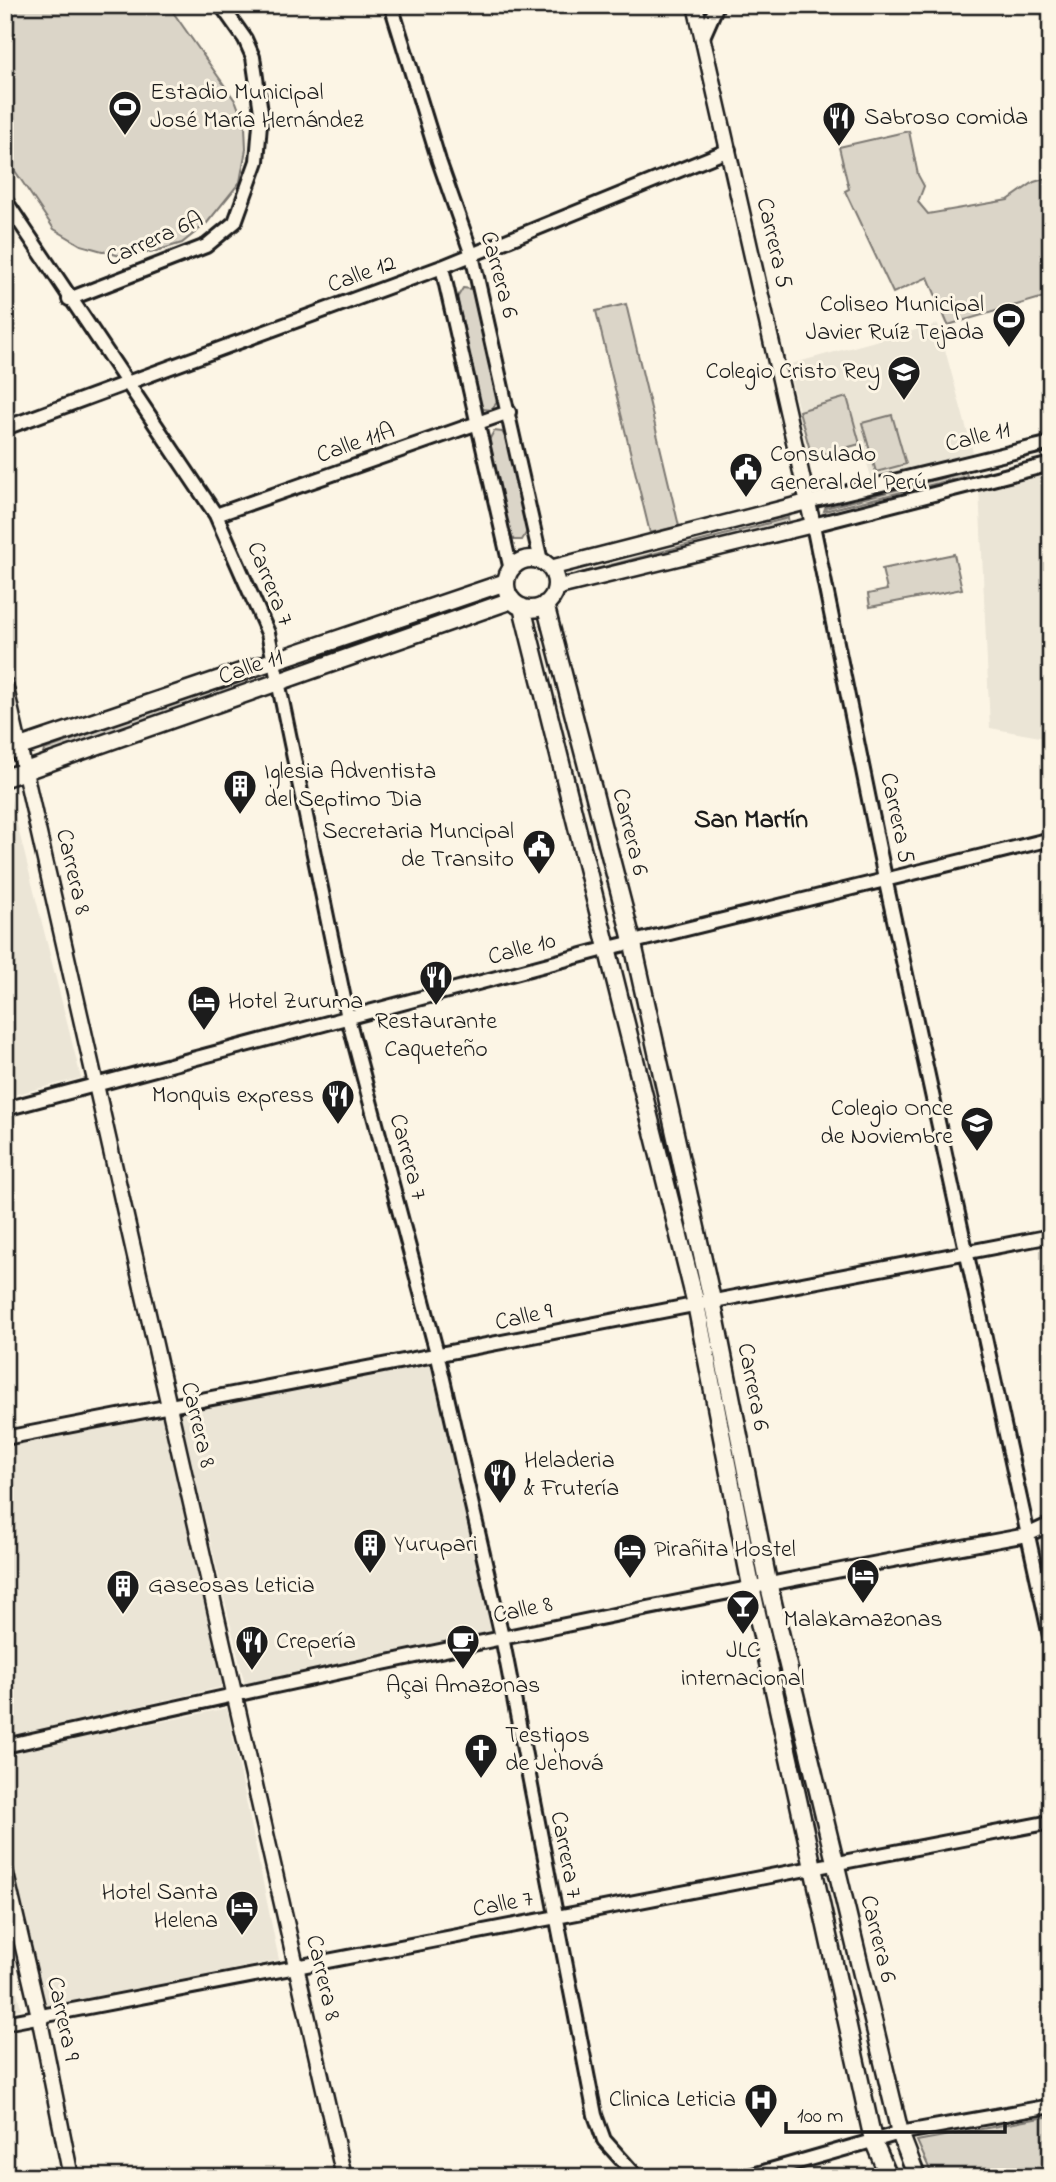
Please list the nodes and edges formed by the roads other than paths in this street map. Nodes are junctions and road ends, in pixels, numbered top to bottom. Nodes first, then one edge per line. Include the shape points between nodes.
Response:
1 (220, 5) edge
2 (391, 5) edge
3 (695, 5) edge
4 (717, 5) edge
5 (702, 38) junction
6 (729, 150) junction
7 (5, 200) edge
8 (472, 255) junction
9 (443, 267) junction
10 (69, 299) junction
11 (127, 384) junction
12 (509, 412) junction
13 (476, 425) junction
14 (5, 428) edge
15 (1051, 443) edge
16 (987, 459) junction
17 (1051, 464) edge
18 (992, 479) junction
19 (807, 502) junction
20 (216, 515) junction
21 (813, 524) junction
22 (545, 565) junction
23 (508, 576) junction
24 (555, 588) junction
25 (517, 604) junction
26 (545, 604) junction
27 (276, 659) junction
28 (278, 683) junction
29 (5, 684) edge
30 (22, 747) junction
31 (5, 752) edge
32 (26, 771) junction
33 (5, 778) edge
34 (1051, 839) edge
35 (885, 878) junction
36 (633, 944) junction
37 (605, 949) junction
38 (348, 1018) junction
39 (97, 1085) junction
40 (5, 1109) edge
41 (1051, 1236) edge
42 (968, 1253) junction
43 (704, 1302) junction
44 (438, 1357) junction
45 (169, 1406) junction
46 (5, 1438) edge
47 (1051, 1524) edge
48 (1027, 1535) junction
49 (760, 1584) junction
50 (502, 1637) junction
51 (1051, 1641) edge
52 (234, 1694) junction
53 (5, 1746) edge
54 (1051, 1822) edge
55 (835, 1863) junction
56 (814, 1867) junction
57 (5, 1870) edge
58 (556, 1917) junction
59 (296, 1967) junction
60 (39, 2016) junction
61 (5, 2022) edge
62 (1051, 2106) edge
63 (900, 2133) junction
64 (873, 2140) junction
65 (71, 2177) edge
66 (344, 2177) edge
67 (637, 2177) edge
68 (746, 2177) edge
69 (889, 2177) edge
70 (917, 2177) edge

1 - 10 street, Carrera 6A via 253,57 261,112 257,161 235,222 206,246
2 - 8 street, Carrera 6
3 - 5 street, Carrera 5
4 - 5 street
5 - 6 street, Carrera 5
6 - 8 street, Calle 12
6 - 19 street, Carrera 5
7 - 10 street, Carrera 7
8 - 9 street, Calle 12
8 - 12 street, Carrera 6
9 - 11 street, Calle 12
9 - 13 street
10 - 11 street, Carrera 7
11 - 14 street, Calle 12
11 - 20 street, Carrera 7
12 - 13 street, Calle 11A
12 - 22 street, Carrera 6
13 - 20 street, Calle 11A
13 - 23 street
15 - 16 street, Calle 11
16 - 18 street
16 - 19 street, Calle 11
17 - 18 street, Calle 11
18 - 21 street, Calle 11
19 - 21 street, Carrera 5
19 - 22 street, Calle 11
20 - 27 street, Carrera 7 via 255,598
21 - 24 street, Calle 11
21 - 35 street, Carrera 5
22 - 23 main road via 521,561
22 - 24 main road
23 - 25 main road
23 - 27 main road, Calle 11
24 - 26 main road
25 - 26 main road via 538,608
25 - 28 main road, Calle 11
25 - 37 main road, Carrera 6
26 - 36 main road, Carrera 6
27 - 28 street, Carrera 7
27 - 30 main road, Calle 11
28 - 32 main road, Calle 11
28 - 38 street, Carrera 7
29 - 30 street, Carrera 8
30 - 31 main road, Calle 11
30 - 32 street, Carrera 8
32 - 33 main road, Calle 11
32 - 39 street, Carrera 8
34 - 35 street, Calle 10
35 - 36 street, Calle 10
35 - 42 street, Carrera 5
36 - 37 street, Calle 10
36 - 43 main road, Carrera 6
37 - 38 street, Calle 10
37 - 43 main road, Carrera 6
38 - 39 street, Calle 10
38 - 44 street, Carrera 7
39 - 40 street, Calle 10
39 - 45 street, Carrera 8
41 - 42 street, Calle 9
42 - 43 street, Calle 9
42 - 48 street, Carrera 5
43 - 44 street, Calle 9
43 - 49 main road, Carrera 6
44 - 45 street, Calle 9
44 - 50 street, Carrera 7
45 - 46 street, Calle 9
45 - 52 street, Carrera 8
47 - 48 street, Calle 8
48 - 49 street, Calle 8
48 - 51 street, Carrera 5
49 - 50 street, Calle 8
49 - 55 main road, Carrera 6
49 - 56 main road, Carrera 6
50 - 52 street, Calle 8
50 - 58 street, Carrera 7
52 - 53 street, Calle 8
52 - 59 street, Carrera 8
54 - 55 street, Calle 7
55 - 56 street, Calle 7
55 - 63 main road, Carrera 6
56 - 58 street, Calle 7
56 - 64 main road, Carrera 6
57 - 60 street, Carrera 9
58 - 59 street, Calle 7
58 - 67 street, Carrera 7 via 595,2116 604,2140
59 - 60 street, Calle 7
59 - 66 street, Carrera 8
60 - 61 street, Calle 7
60 - 65 street, Carrera 9
62 - 63 street
63 - 64 street
63 - 70 main road, Carrera 6
64 - 68 street
64 - 69 main road, Carrera 6

